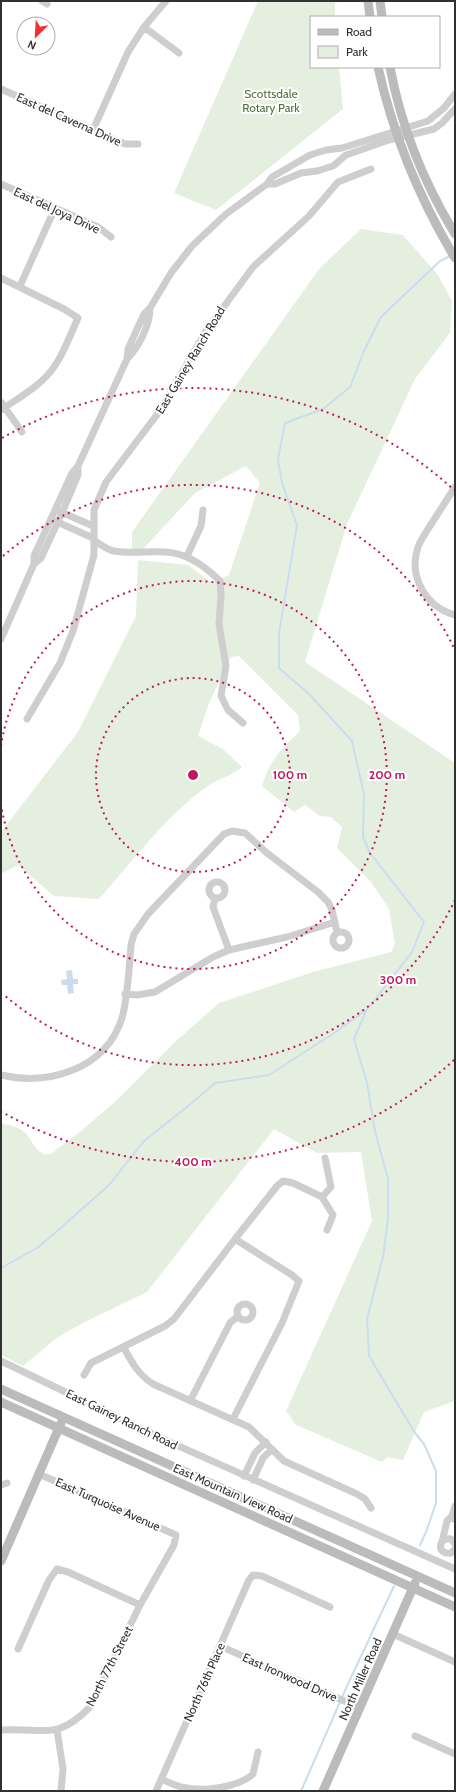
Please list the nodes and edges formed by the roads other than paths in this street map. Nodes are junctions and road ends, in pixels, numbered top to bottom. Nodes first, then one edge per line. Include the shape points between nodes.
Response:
1 (166, 1) edge
2 (368, 1) edge
3 (380, 1) edge
4 (370, 16) edge
5 (382, 16) edge
6 (144, 27) junction
7 (179, 53) dead end
8 (378, 68) edge
9 (390, 68) edge
10 (1, 89) edge
11 (455, 94) edge
12 (455, 109) edge
13 (440, 111) junction
14 (447, 118) junction
15 (93, 130) junction
16 (408, 131) junction
17 (396, 134) junction
18 (138, 144) dead end
19 (342, 148) junction
20 (346, 155) junction
21 (305, 158) junction
22 (371, 169) dead end
23 (310, 172) junction
24 (1, 184) edge
25 (267, 184) junction
26 (55, 208) junction
27 (455, 234) edge
28 (111, 237) dead end
29 (455, 258) edge
30 (1, 278) edge
31 (20, 286) junction
32 (2, 407) edge
33 (22, 432) dead end
34 (455, 487) edge
35 (203, 510) dead end
36 (58, 511) junction
37 (54, 520) junction
38 (93, 526) junction
39 (94, 540) junction
40 (187, 556) junction
41 (455, 615) edge
42 (1, 639) edge
43 (27, 719) dead end
44 (243, 723) dead end
45 (215, 898) dead end
46 (335, 922) junction
47 (337, 932) dead end
48 (229, 950) junction
49 (125, 994) junction
50 (1, 1075) edge
51 (325, 1158) dead end
52 (322, 1197) junction
53 (327, 1230) dead end
54 (235, 1239) junction
55 (238, 1316) dead end
56 (124, 1348) junction
57 (1, 1361) edge
58 (84, 1375) dead end
59 (1, 1389) edge
60 (190, 1400) junction
61 (1, 1402) edge
62 (64, 1418) junction
63 (233, 1419) junction
64 (59, 1428) junction
65 (266, 1442) junction
66 (272, 1449) junction
67 (39, 1474) junction
68 (244, 1476) junction
69 (253, 1480) junction
70 (455, 1506) edge
71 (371, 1508) dead end
72 (454, 1518) edge
73 (176, 1535) joint
74 (442, 1542) junction
75 (455, 1543) edge
76 (455, 1549) edge
77 (444, 1553) junction
78 (1, 1561) edge
79 (440, 1562) junction
80 (455, 1568) edge
81 (418, 1576) junction
82 (413, 1588) junction
83 (455, 1593) edge
84 (140, 1605) junction
85 (330, 1607) dead end
86 (455, 1607) edge
87 (393, 1634) junction
88 (220, 1646) junction
89 (18, 1649) dead end
90 (455, 1662) edge
91 (360, 1708) junction
92 (1, 1730) edge
93 (57, 1730) junction
94 (415, 1736) dead end
95 (258, 1752) dead end
96 (455, 1754) edge
97 (161, 1779) junction
98 (61, 1791) edge
99 (156, 1791) edge
100 (323, 1791) edge

1 - 6 street
2 - 4 main road
3 - 5 main road
6 - 7 street
6 - 15 street via 118,72
8 - 17 main road
9 - 16 main road
10 - 15 street, East del Caverna Drive
11 - 13 street
12 - 14 street
13 - 14 street
13 - 16 street via 428,121
14 - 16 street via 434,129
15 - 18 street, East del Caverna Drive via 125,144
16 - 17 street
16 - 27 main road via 422,171
17 - 19 street
17 - 20 street
17 - 29 main road via 416,185
19 - 20 street
19 - 21 street via 326,150
20 - 23 street via 332,166
21 - 23 street
21 - 25 street via 272,177
22 - 38 street, East Gainey Ranch Road via 338,182 309,216 249,272 206,331 159,412 106,482 94,510
23 - 25 street via 300,173 275,184
24 - 26 street, East del Joya Drive
25 - 36 street via 226,214 192,246 144,314 128,349 128,359 78,466 72,473
26 - 28 street, East del Joya Drive via 98,228
26 - 31 street
30 - 31 street
31 - 32 street via 78,318 57,363 50,372
32 - 33 street
34 - 41 street via 418,546 415,570 425,595 438,608
35 - 40 street via 201,526
36 - 37 street
36 - 38 street
37 - 39 street
37 - 42 street via 34,556 34,564
38 - 39 street, East Gainey Ranch Road
39 - 40 street via 113,551 165,551
39 - 43 street, East Gainey Ranch Road via 92,562 68,647
40 - 44 street via 207,568 220,581 219,624 226,666 222,696 228,710
45 - 48 street via 213,907
46 - 47 street
46 - 48 street via 287,937
46 - 49 street via 328,902 318,892 245,834 232,831 216,841 140,924 131,945
48 - 49 street via 155,992
49 - 50 street via 122,1017 116,1031 103,1051 87,1064 77,1070 51,1077 27,1079
51 - 52 street via 331,1187
52 - 53 street via 333,1215
52 - 54 street, East Gainey Ranch Road via 283,1180
54 - 56 street, East Gainey Ranch Road via 174,1319
54 - 63 street via 299,1281 282,1324
55 - 60 street via 230,1323
56 - 58 street, East Gainey Ranch Road via 91,1363
56 - 60 street via 144,1378
57 - 68 street, East Gainey Ranch Road
59 - 62 main road, East Mountain View Road
60 - 63 street
61 - 64 main road, East Mountain View Road
62 - 64 main road
62 - 81 main road, East Mountain View Road
63 - 65 street via 249,1427
64 - 67 main road
64 - 82 main road, East Mountain View Road
65 - 66 street
65 - 68 street via 255,1453
66 - 69 street via 263,1458
66 - 71 street via 292,1466 365,1499
67 - 73 street, East Turquoise Avenue
67 - 78 main road
68 - 69 street, East Gainey Ranch Road
69 - 79 street, East Gainey Ranch Road
70 - 72 street
72 - 74 street via 447,1521
73 - 84 street, North 77th Street via 174,1545
74 - 75 street via 448,1539
74 - 77 street via 440,1547
76 - 77 street via 451,1554
77 - 79 street
79 - 80 street, East Gainey Ranch Road
81 - 82 main road, North Miller Road
81 - 83 main road, East Mountain View Road
82 - 86 main road, East Mountain View Road
82 - 87 main road, North Miller Road
84 - 89 street via 68,1572 57,1570 49,1580
84 - 93 street, North 77th Street via 90,1707 79,1719
85 - 88 street, North 76th Place via 253,1574
87 - 90 street
87 - 91 main road, North Miller Road
88 - 91 street, East Ironwood Drive
88 - 97 street, North 76th Place
91 - 100 main road, North Miller Road
92 - 93 street
93 - 98 street via 63,1769
94 - 96 street
95 - 97 street via 253,1774 241,1782 210,1789 196,1789
97 - 99 street, North 76th Place

